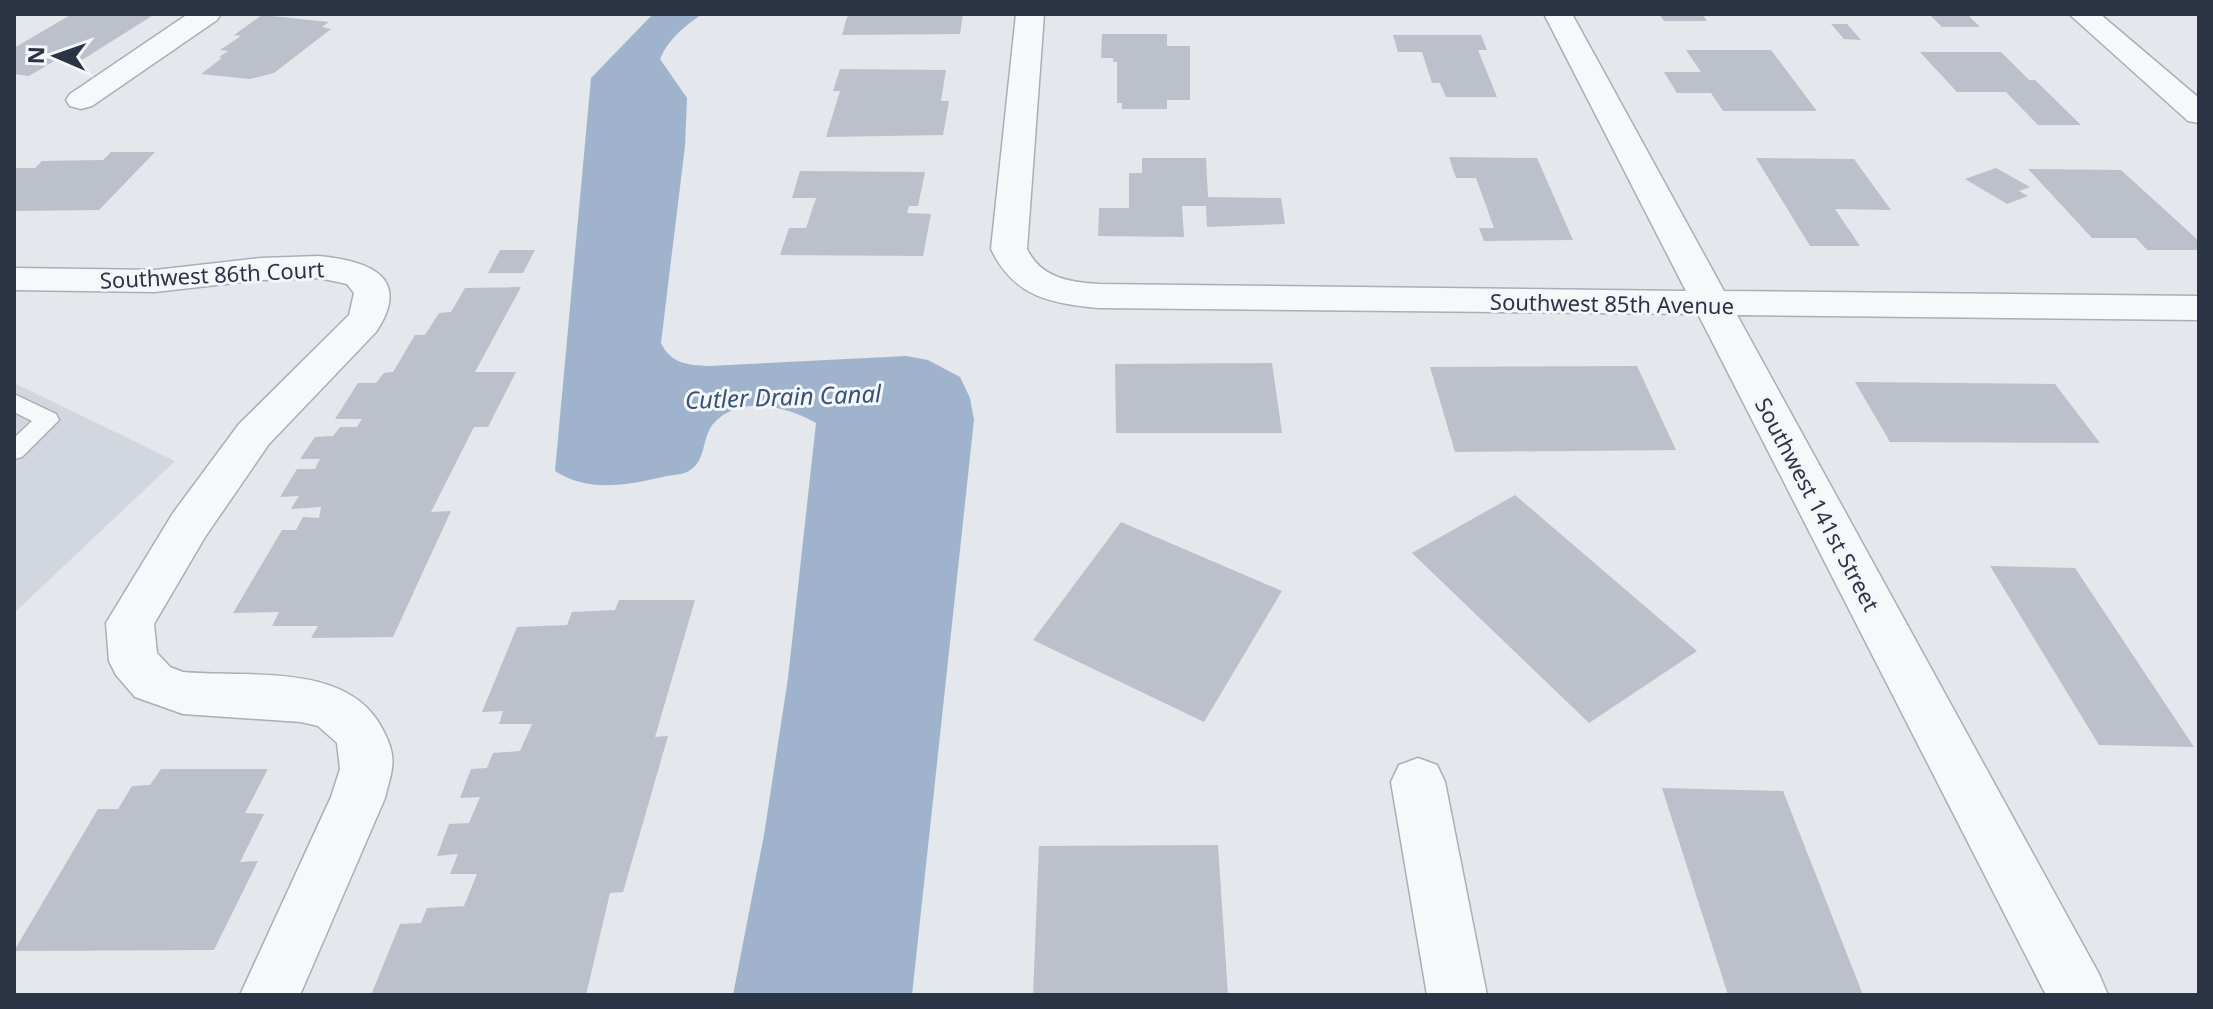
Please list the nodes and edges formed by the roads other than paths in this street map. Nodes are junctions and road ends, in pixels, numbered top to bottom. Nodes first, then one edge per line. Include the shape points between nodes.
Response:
1 (207, 14) edge
2 (1030, 14) edge
3 (1558, 14) edge
4 (2083, 14) edge
5 (81, 100) dead end
6 (2199, 114) edge
7 (14, 279) edge
8 (1712, 304) junction
9 (2199, 308) edge
10 (14, 402) edge
11 (14, 451) edge
12 (1418, 782) dead end
13 (270, 995) edge
14 (1457, 995) edge
15 (2078, 995) edge

1 - 5 street
2 - 8 street, Southwest 85th Avenue via 1008,239 1013,259 1028,278 1057,290 1099,296
3 - 8 street, Southwest 141st Street
4 - 6 street
7 - 13 street, Southwest 86th Court via 151,281 332,267 360,276 373,293 374,306 363,323 254,434 189,525 130,623 131,654 141,671 160,685 202,697 311,701 336,708 363,740 366,768 358,798
8 - 9 street, Southwest 85th Avenue
8 - 15 street, Southwest 141st Street
10 - 11 lane via 48,420
12 - 14 street

